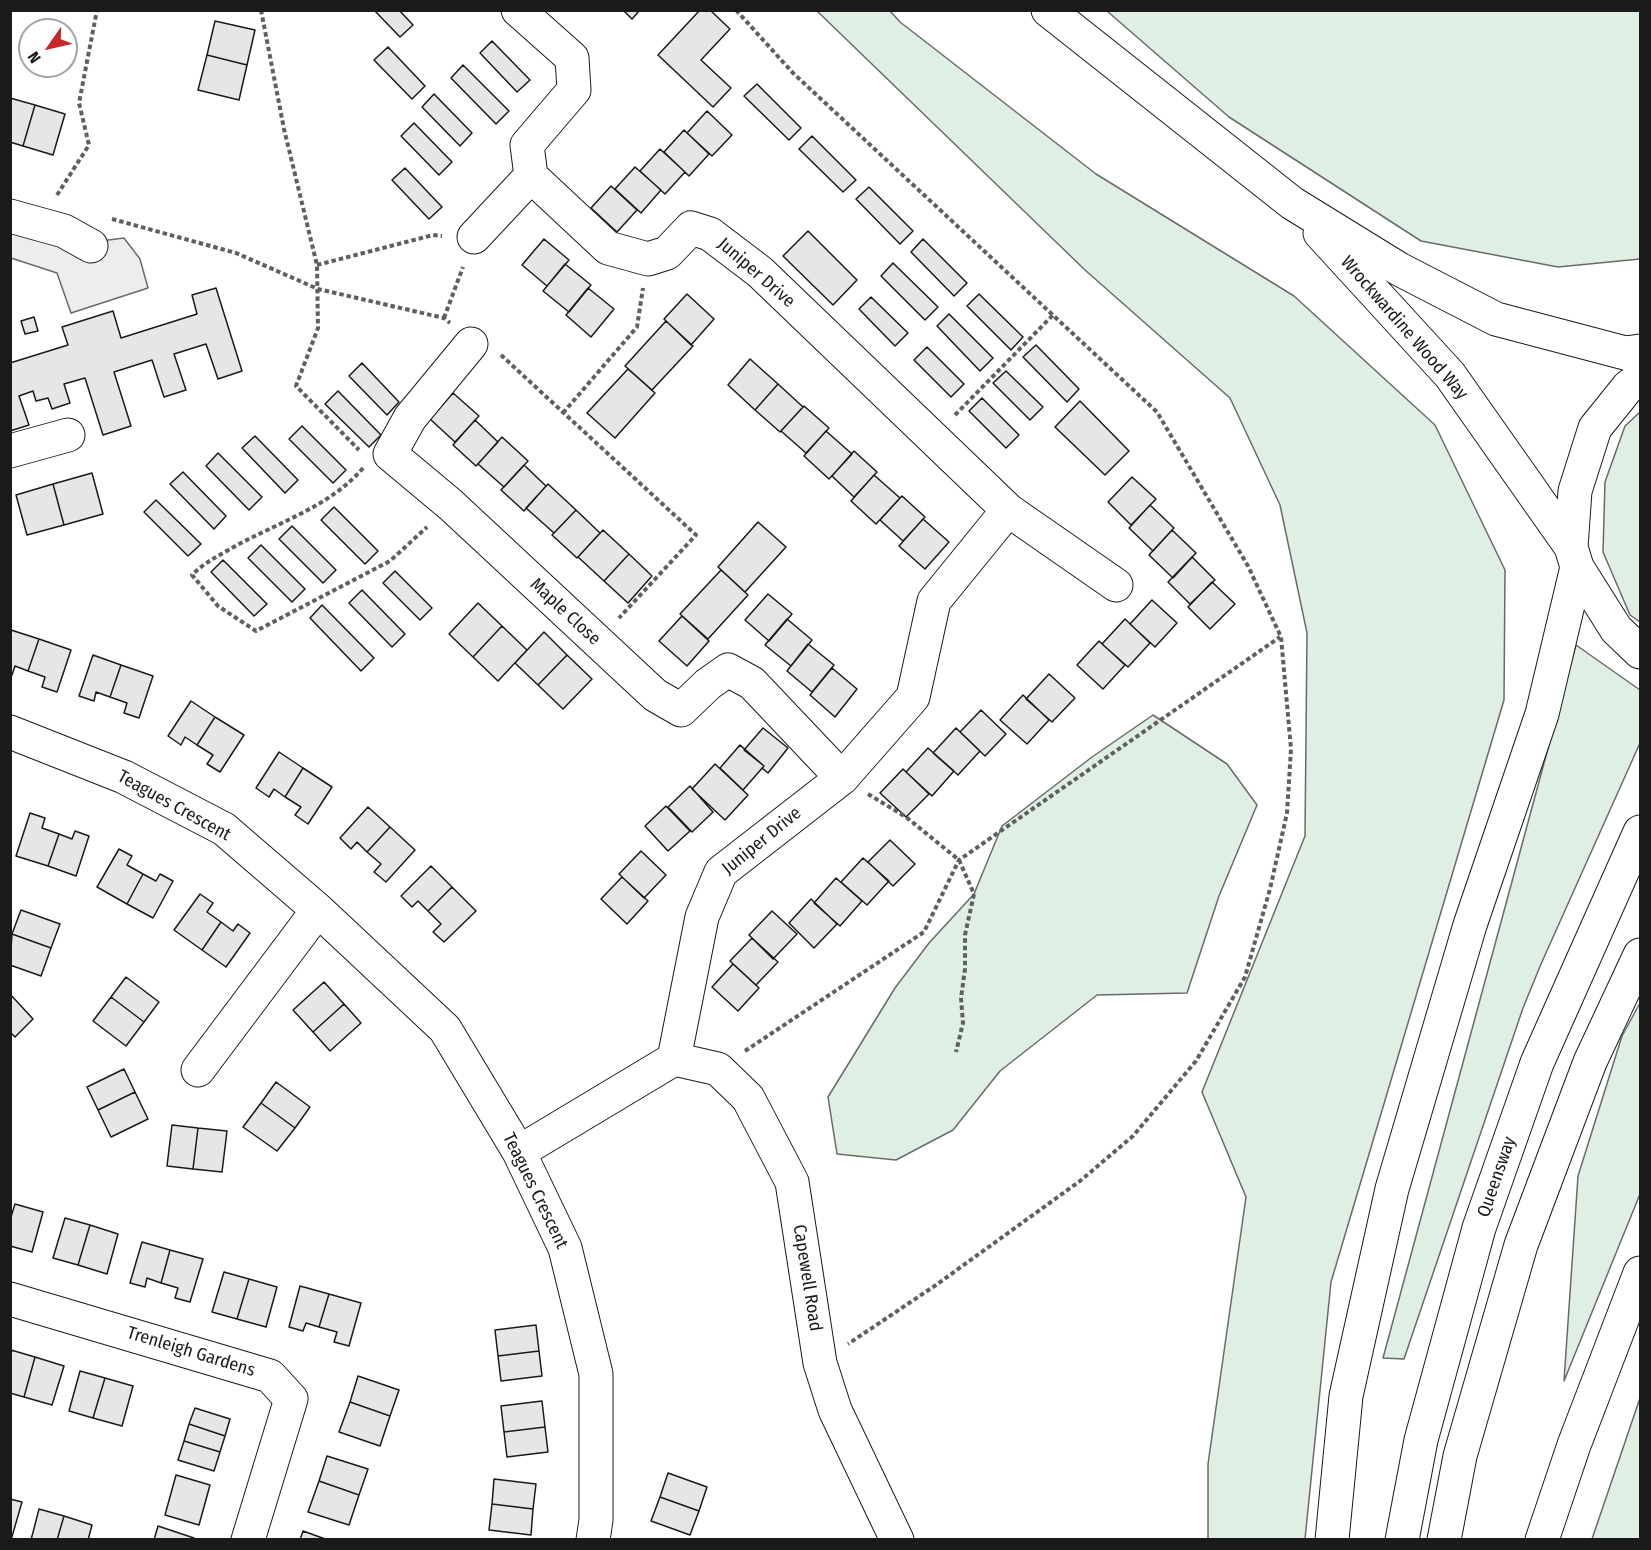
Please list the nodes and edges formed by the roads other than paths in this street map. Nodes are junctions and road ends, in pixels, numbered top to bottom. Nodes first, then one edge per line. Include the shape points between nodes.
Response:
1 (518, 10) edge
2 (1048, 10) edge
3 (531, 176) junction
4 (1292, 203) junction
5 (10, 216) edge
6 (474, 237) road end
7 (91, 246) dead end
8 (471, 344) road end
9 (1641, 351) edge
10 (1641, 378) edge
11 (68, 435) dead end
12 (10, 451) edge
13 (1008, 510) junction
14 (1574, 557) junction
15 (1116, 585) dead end
16 (1641, 652) edge
17 (11, 735) edge
18 (842, 778) junction
19 (1641, 832) edge
20 (318, 910) junction
21 (1641, 955) edge
22 (674, 1059) junction
23 (198, 1070) dead end
24 (519, 1152) junction
25 (1641, 1273) edge
26 (10, 1299) edge
27 (248, 1539) edge
28 (593, 1539) edge
29 (897, 1539) edge
30 (1332, 1539) edge
31 (1402, 1539) edge
32 (1444, 1539) edge
33 (1542, 1539) edge

1 - 3 main road via 572,58 574,90 527,146
2 - 4 main road, Wrockwardine Wood Way
3 - 6 main road
3 - 13 main road, Juniper Drive via 608,248 648,259 667,253 691,228 710,234 760,272
4 - 9 main road, Wrockwardine Wood Way via 1400,270 1496,318 1625,353
4 - 14 main road, Wrockwardine Wood Way via 1450,375
5 - 7 main road via 64,231
8 - 18 main road, Maple Close via 380,457 451,505 655,695 681,710 728,670 753,682
10 - 14 main road via 1628,387 1595,428 1575,491
11 - 12 main road
13 - 15 main road, Juniper Drive
13 - 18 main road, Juniper Drive via 934,601 913,697
14 - 16 main road, Wrockwardine Wood Way via 1617,630
14 - 30 main road via 1542,714 1470,925 1392,1189 1346,1396
17 - 20 main road, Teagues Crescent via 124,777 224,829
18 - 22 main road, Juniper Drive via 721,872 702,917
19 - 31 main road, Queensway via 1537,1063 1479,1228 1421,1440
20 - 23 main road
20 - 24 main road, Teagues Crescent via 445,1029
21 - 32 main road via 1590,1062 1521,1245 1460,1456
22 - 24 main road
22 - 29 main road, Capewell Road via 718,1069 748,1098 792,1182 820,1363 835,1410
24 - 28 main road, Teagues Crescent via 565,1248 596,1374
25 - 33 main road via 1574,1444
26 - 27 main road, Trenleigh Gardens via 270,1376 291,1399

